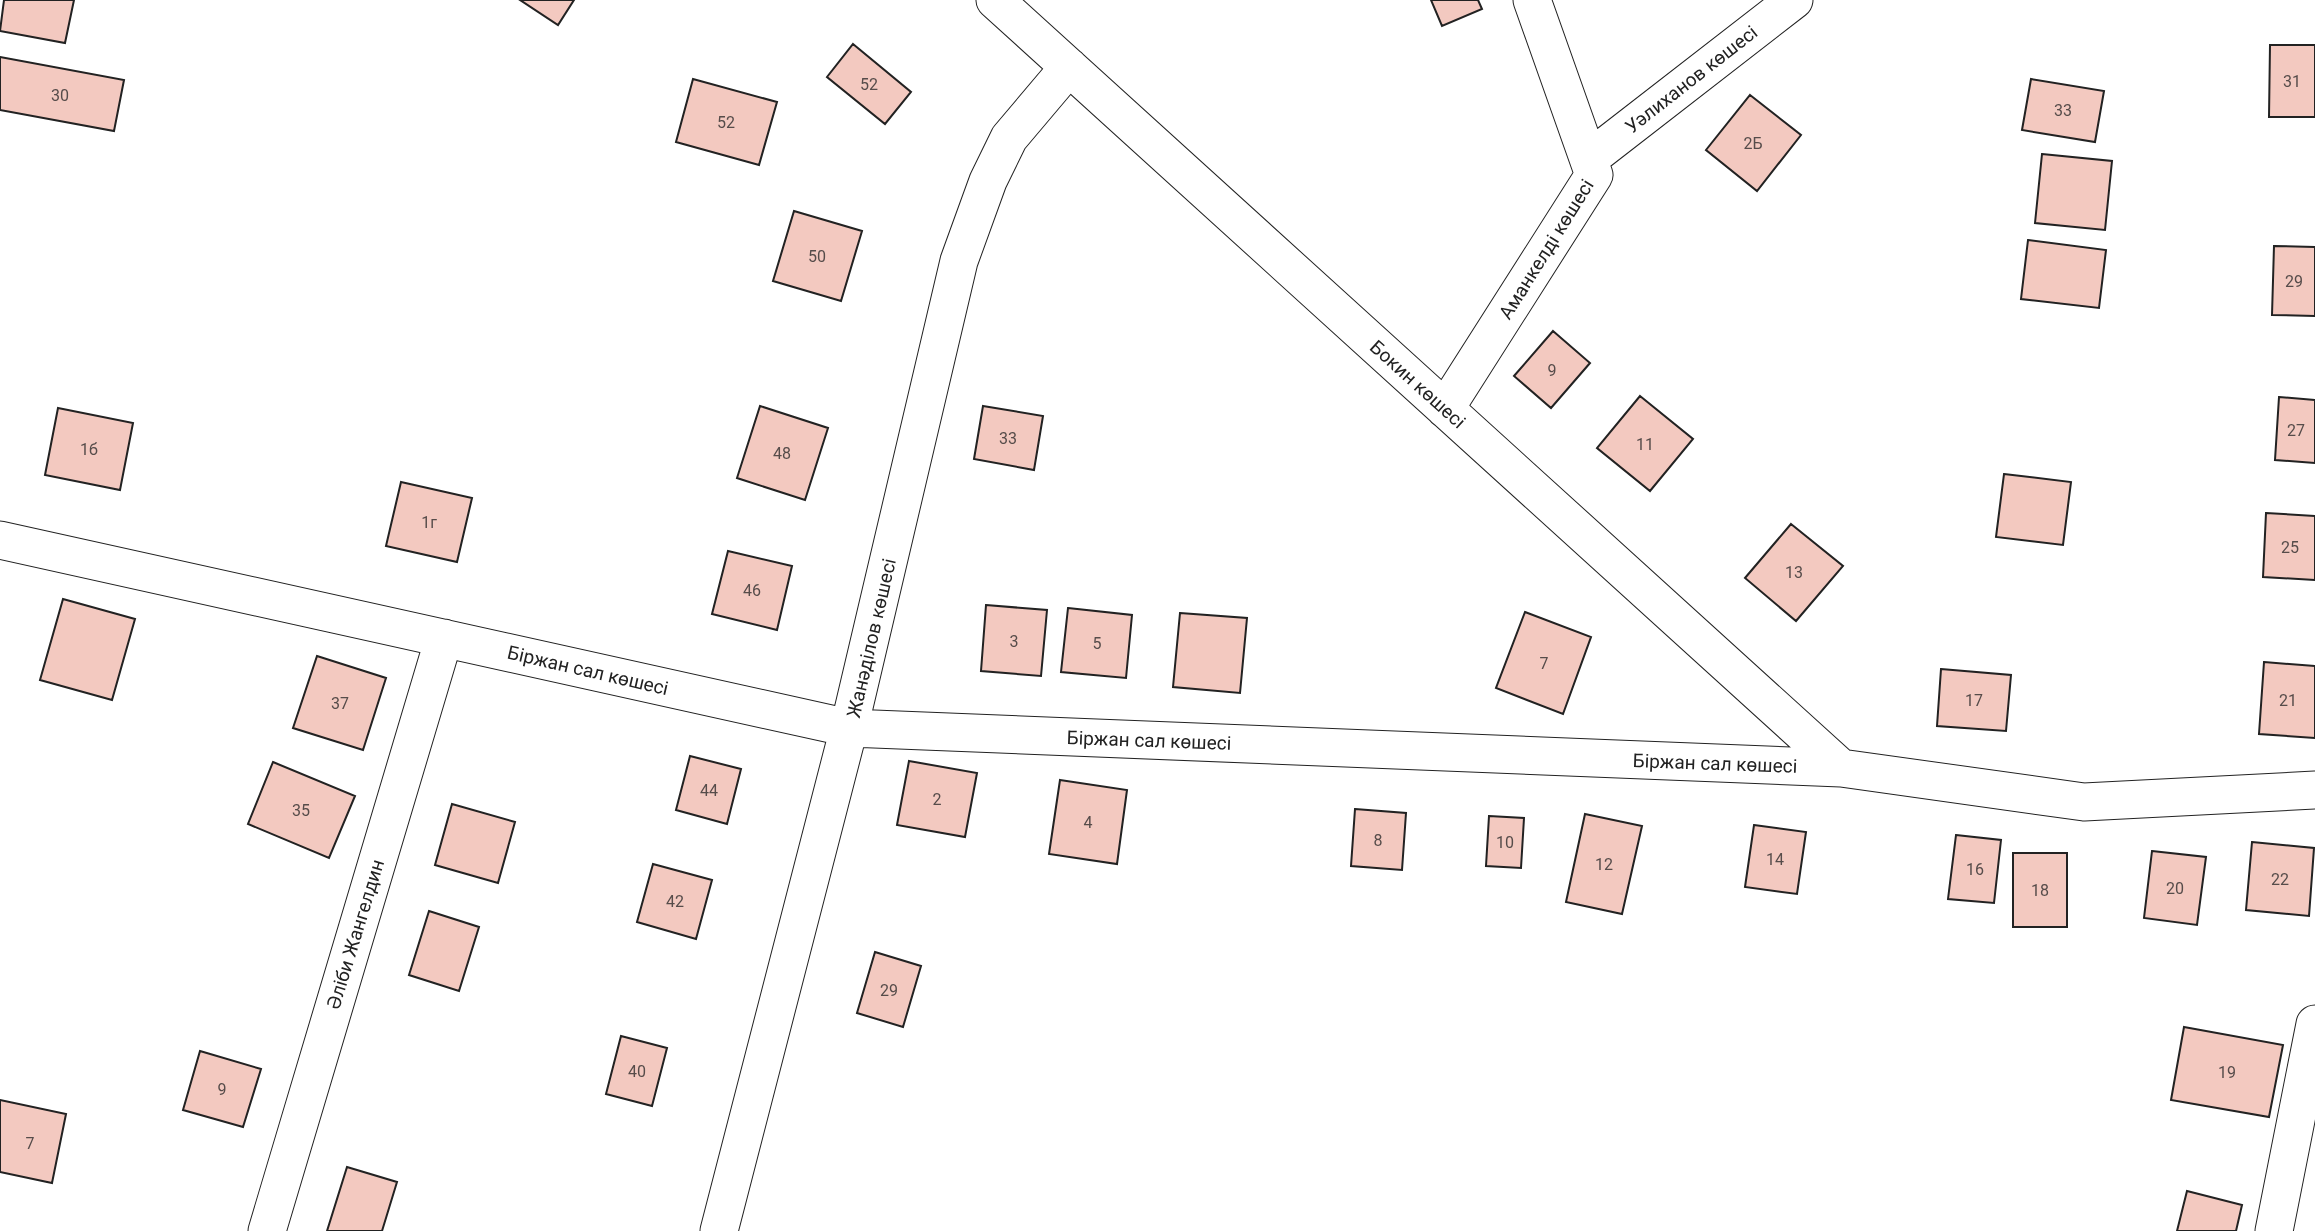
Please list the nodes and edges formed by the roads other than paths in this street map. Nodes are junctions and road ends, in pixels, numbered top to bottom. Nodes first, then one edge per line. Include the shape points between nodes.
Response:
1 (995, 0) edge
2 (1532, 0) edge
3 (1794, 0) edge
4 (1069, 67) junction
5 (1588, 159) junction
6 (1446, 408) junction
7 (0, 540) edge
8 (444, 638) junction
9 (849, 728) junction
10 (1841, 768) junction
11 (2315, 790) edge
12 (2315, 1024) edge
13 (267, 1231) edge
14 (719, 1231) edge
15 (2274, 1231) edge

1 - 4 street, Бокин көшесі
2 - 5 street, Аманкелді көшесі
3 - 5 street, Уәлиханов көшесі
4 - 6 street, Бокин көшесі
4 - 9 street, Жанәділов көшесі via 1009,138 959,261
5 - 6 street, Аманкелді көшесі via 1594,175
6 - 10 street, Бокин көшесі
7 - 8 street, Біржан сал көшесі
8 - 9 street, Біржан сал көшесі
8 - 13 street, Әліби Жангелдин
9 - 10 street, Біржан сал көшесі
9 - 14 street, Жанәділов көшесі
10 - 11 street, Біржан сал көшесі via 2084,802
12 - 15 street

